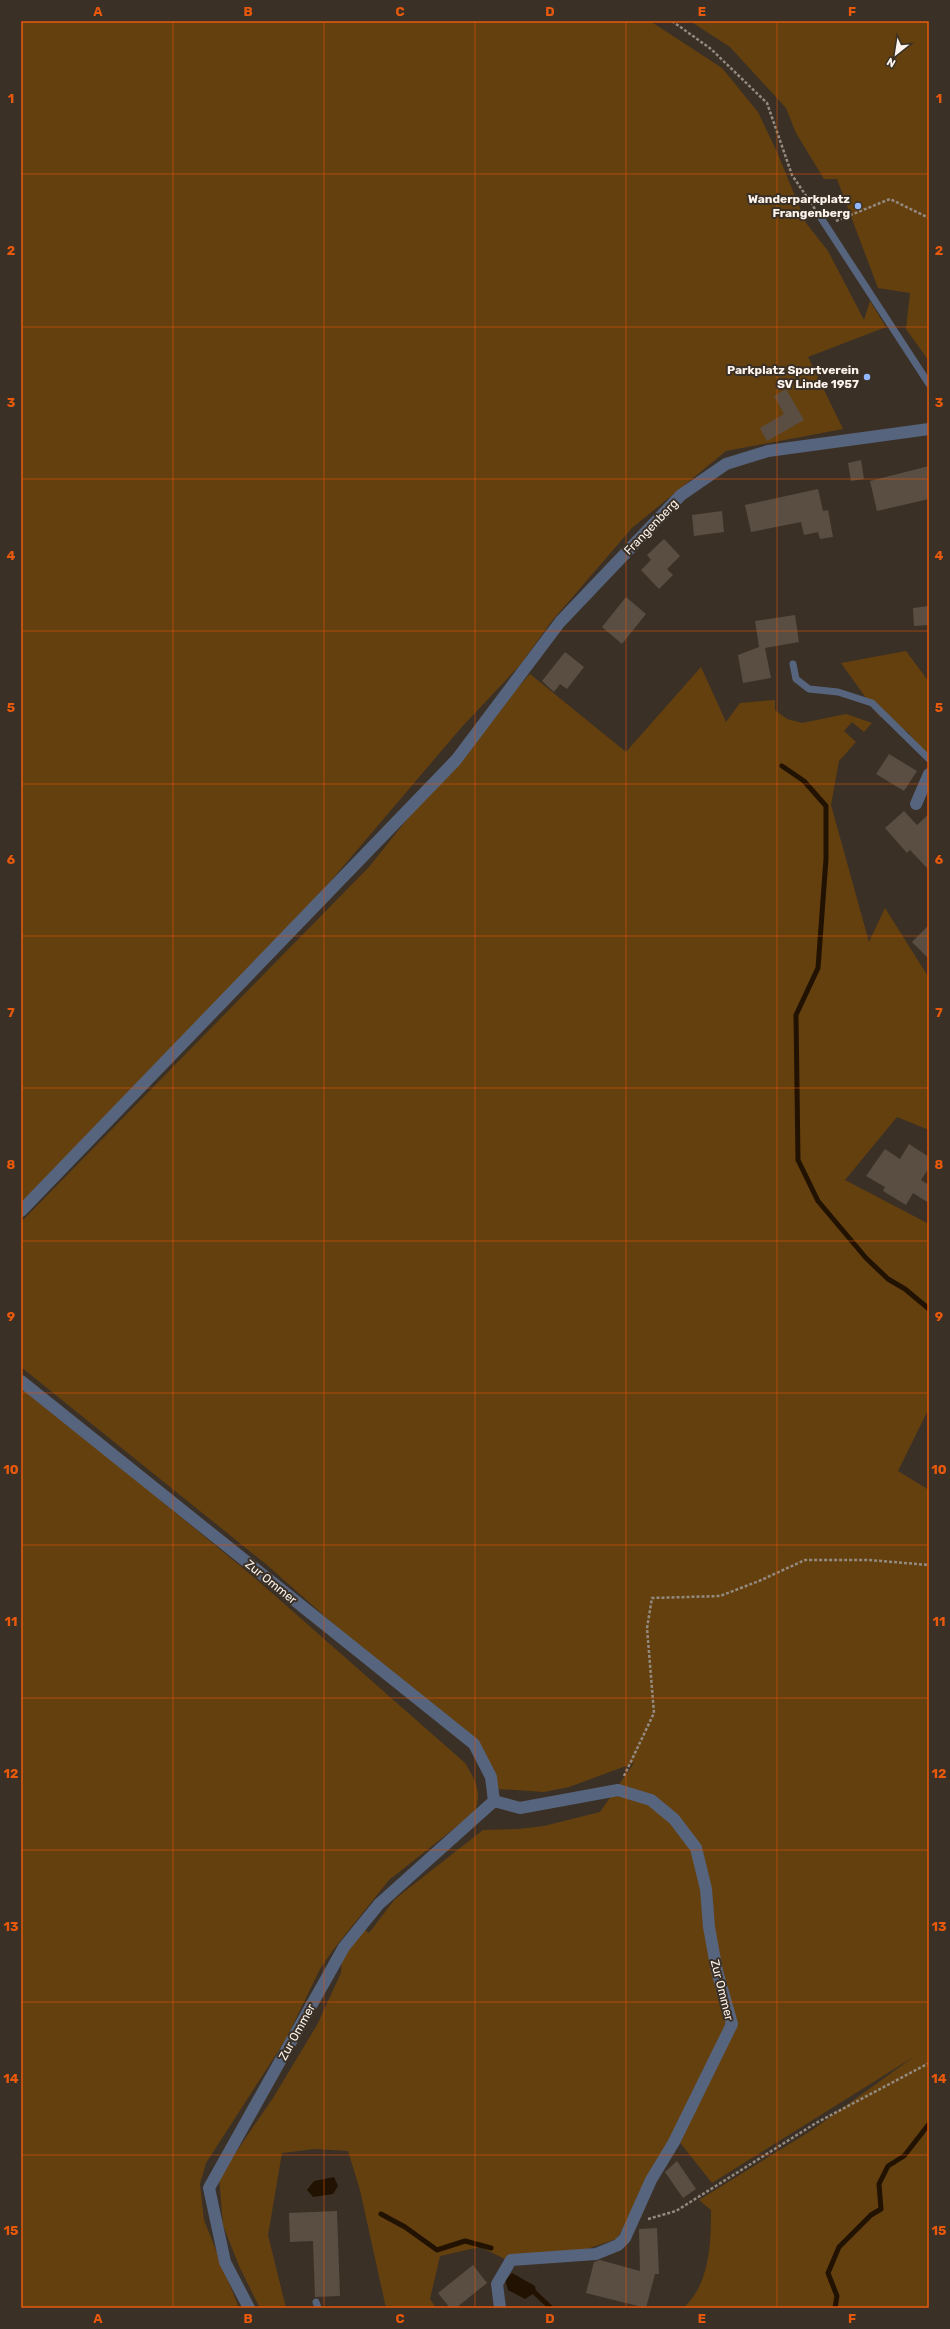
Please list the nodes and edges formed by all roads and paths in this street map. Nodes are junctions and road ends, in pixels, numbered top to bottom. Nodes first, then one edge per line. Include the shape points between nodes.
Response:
1 (672, 21) edge
2 (821, 218) joint
3 (929, 218) edge
4 (826, 225) junction
5 (929, 384) edge
6 (929, 429) edge
7 (793, 664) dead end
8 (929, 759) edge
9 (929, 774) edge
10 (916, 804) dead end
11 (21, 1211) edge
12 (21, 1381) edge
13 (929, 1565) edge
14 (618, 1790) junction
15 (494, 1801) junction
16 (929, 2062) edge
17 (634, 2221) junction
18 (249, 2308) edge
19 (500, 2308) edge

1 - 2 path via 711,49 767,103 792,176
2 - 4 lane
3 - 4 path via 890,199
4 - 5 lane
6 - 11 street, Frangenberg via 768,451 726,464 681,495 560,622 456,760
7 - 8 lane via 796,679 809,689 838,692 872,703
9 - 10 street
12 - 15 street, Zur Ommer via 474,1744 491,1777
13 - 14 path via 869,1560 805,1560 720,1596 652,1598 647,1628 654,1712
14 - 15 street, Zur Ommer via 520,1808
14 - 17 street, Zur Ommer via 651,1800 674,1819 696,1848 706,1889 716,1971 732,2024 674,2142 651,2180
15 - 18 street, Zur Ommer via 379,1904 344,1947 209,2188 225,2262
16 - 17 path via 816,2123 676,2211
17 - 19 street, Zur Ommer via 618,2246 596,2254 511,2260 496,2284

